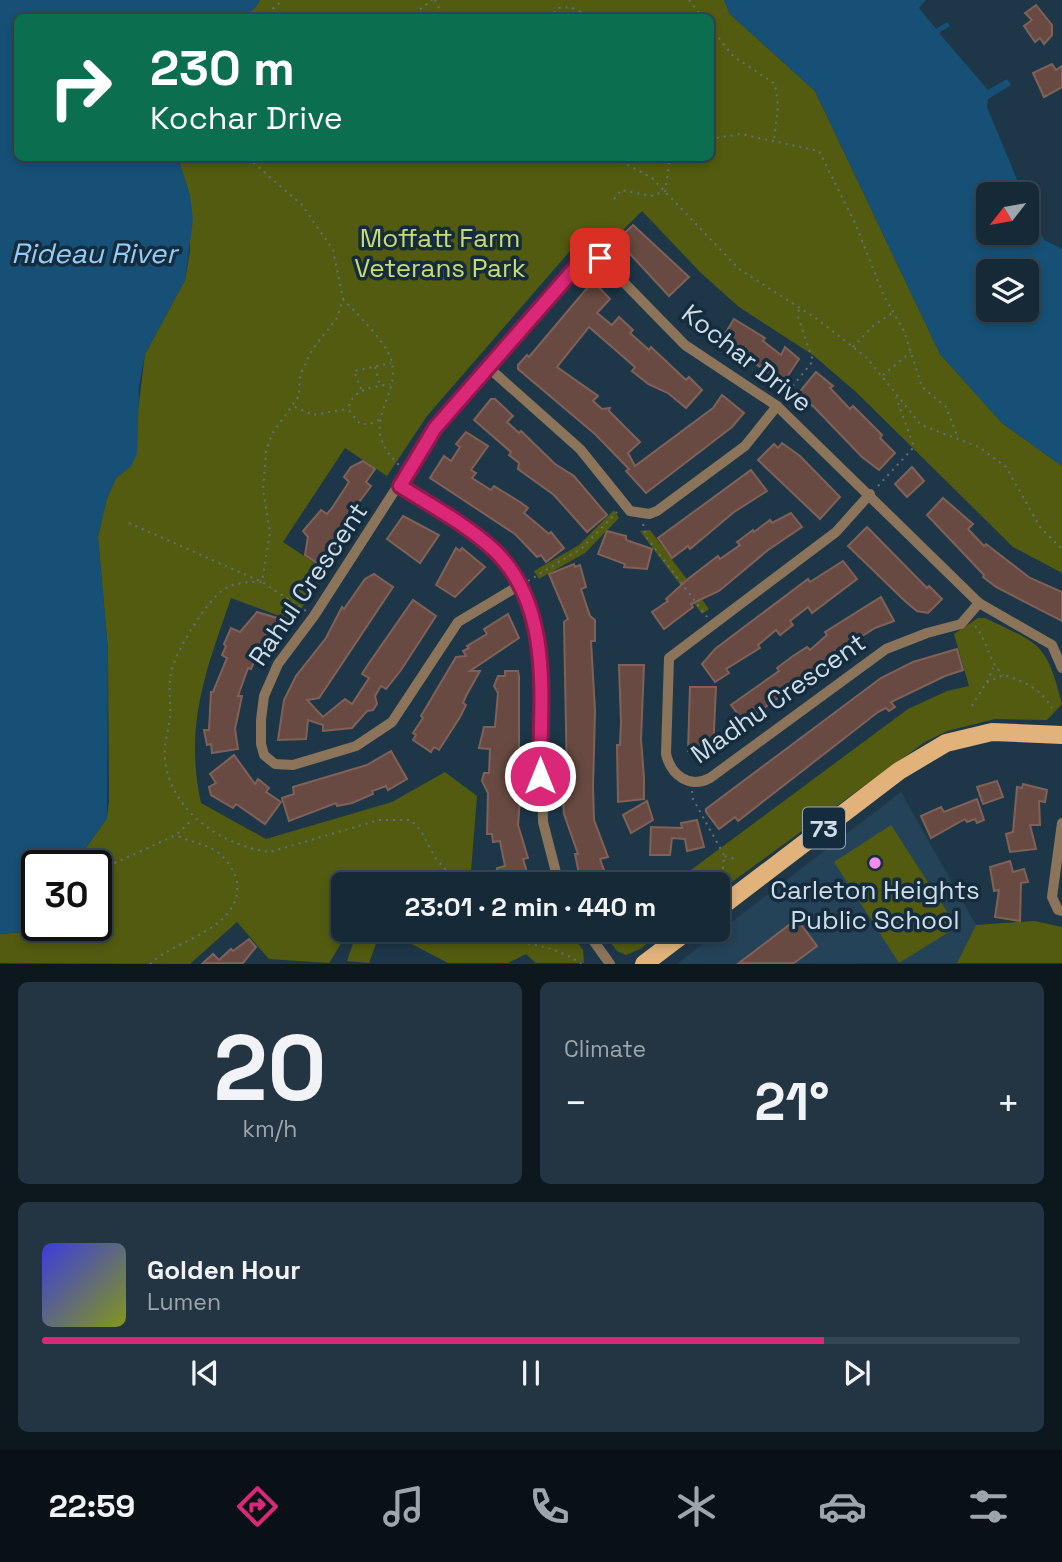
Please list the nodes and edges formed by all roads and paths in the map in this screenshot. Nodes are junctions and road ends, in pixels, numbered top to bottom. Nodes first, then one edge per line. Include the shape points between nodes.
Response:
1 (283, 0) edge
2 (434, 0) edge
3 (267, 14) edge
4 (415, 14) edge
5 (553, 14) edge
6 (586, 14) edge
7 (714, 32) edge
8 (714, 138) edge
9 (774, 141) junction
10 (251, 161) edge
11 (621, 161) edge
12 (670, 161) edge
13 (665, 191) junction
14 (614, 199) dead end
15 (343, 299) junction
16 (799, 308) junction
17 (893, 312) junction
18 (853, 347) junction
19 (912, 351) junction
20 (391, 362) junction
21 (374, 366) junction
22 (489, 368) junction
23 (882, 376) junction
24 (390, 384) junction
25 (380, 386) junction
26 (362, 390) junction
27 (895, 392) junction
28 (293, 406) junction
29 (777, 406) junction
30 (348, 409) junction
31 (380, 419) junction
32 (959, 439) junction
33 (396, 471) dead end
34 (400, 486) junction
35 (870, 494) junction
36 (625, 504) junction
37 (640, 514) junction
38 (129, 523) dead end
39 (1062, 549) edge
40 (262, 582) junction
41 (520, 586) junction
42 (979, 603) junction
43 (314, 616) junction
44 (968, 618) junction
45 (712, 624) junction
46 (994, 667) junction
47 (1062, 668) edge
48 (1003, 675) junction
49 (986, 683) junction
50 (972, 706) dead end
51 (1052, 708) dead end
52 (1062, 735) edge
53 (691, 783) junction
54 (193, 819) junction
55 (1062, 824) edge
56 (176, 835) junction
57 (724, 855) junction
58 (738, 859) dead end
59 (112, 864) edge
60 (723, 871) dead end
61 (448, 872) edge
62 (556, 872) edge
63 (730, 900) edge
64 (1062, 911) edge
65 (528, 942) edge
66 (594, 942) edge
67 (673, 942) edge
68 (150, 964) edge
69 (581, 964) edge
70 (610, 964) edge
71 (644, 964) edge

1 - 3 path
2 - 4 path
5 - 6 path via 558,8 570,7
7 - 9 path via 733,56 775,84
8 - 9 path via 741,134
9 - 17 path via 819,151
10 - 15 path via 302,205 333,250
11 - 13 path via 652,178
12 - 13 path
13 - 14 path via 651,195 621,190
13 - 16 path via 739,269
15 - 20 path
15 - 28 path via 337,318 312,350 300,375 299,396
16 - 18 path
16 - 29 path via 813,361
17 - 18 path
17 - 19 path
18 - 23 path
19 - 23 path
19 - 32 path via 922,387 946,407
20 - 21 path
20 - 24 path
21 - 25 path
21 - 26 path via 354,371
22 - 29 street, Kochar Drive via 577,266 588,258 600,258 685,345
22 - 34 street, Kochar Drive via 435,428
22 - 36 street via 580,449
23 - 27 path
24 - 25 path
24 - 31 path
25 - 26 path
26 - 30 path via 351,399
27 - 32 path via 921,425
27 - 35 path via 914,447
28 - 30 path via 313,415
28 - 40 path via 272,434 266,452 263,490 270,532
29 - 35 street, Kochar Drive
29 - 37 street via 745,446 657,511
30 - 31 path via 360,424
31 - 33 path via 381,440 400,465
32 - 39 path via 1006,467 1040,527
34 - 41 street via 469,530 495,552
34 - 43 street, Rahul Crescent
35 - 42 street, Kochar Drive
35 - 45 street, Madhu Crescent via 836,532
36 - 37 street
36 - 41 path via 582,548
37 - 45 path via 647,538
38 - 40 path
40 - 43 path
40 - 54 path via 236,584 215,596 175,658 170,675 165,761
41 - 43 street, Rahul Crescent via 458,622 392,722 356,746 293,765 275,764 264,755 261,744 264,696 278,664
41 - 62 street via 538,635 543,822
42 - 44 street
42 - 47 street, Kochar Drive via 1052,645
44 - 46 path via 983,636
44 - 53 street, Madhu Crescent via 886,649 710,778
45 - 53 street, Madhu Crescent via 672,653 668,664 666,754 674,771
46 - 48 path
46 - 49 path
48 - 49 path
48 - 51 path via 1032,686
49 - 50 path
52 - 63 main road, 73 via 992,732 937,747
53 - 57 path via 693,799
54 - 56 path
54 - 61 path via 242,845 270,852 379,820 411,820
55 - 64 street via 1052,897
56 - 59 path
56 - 68 path via 221,855 236,878 238,894 229,915
57 - 58 path
57 - 60 path
65 - 69 path via 552,947
66 - 70 street
67 - 71 main road

